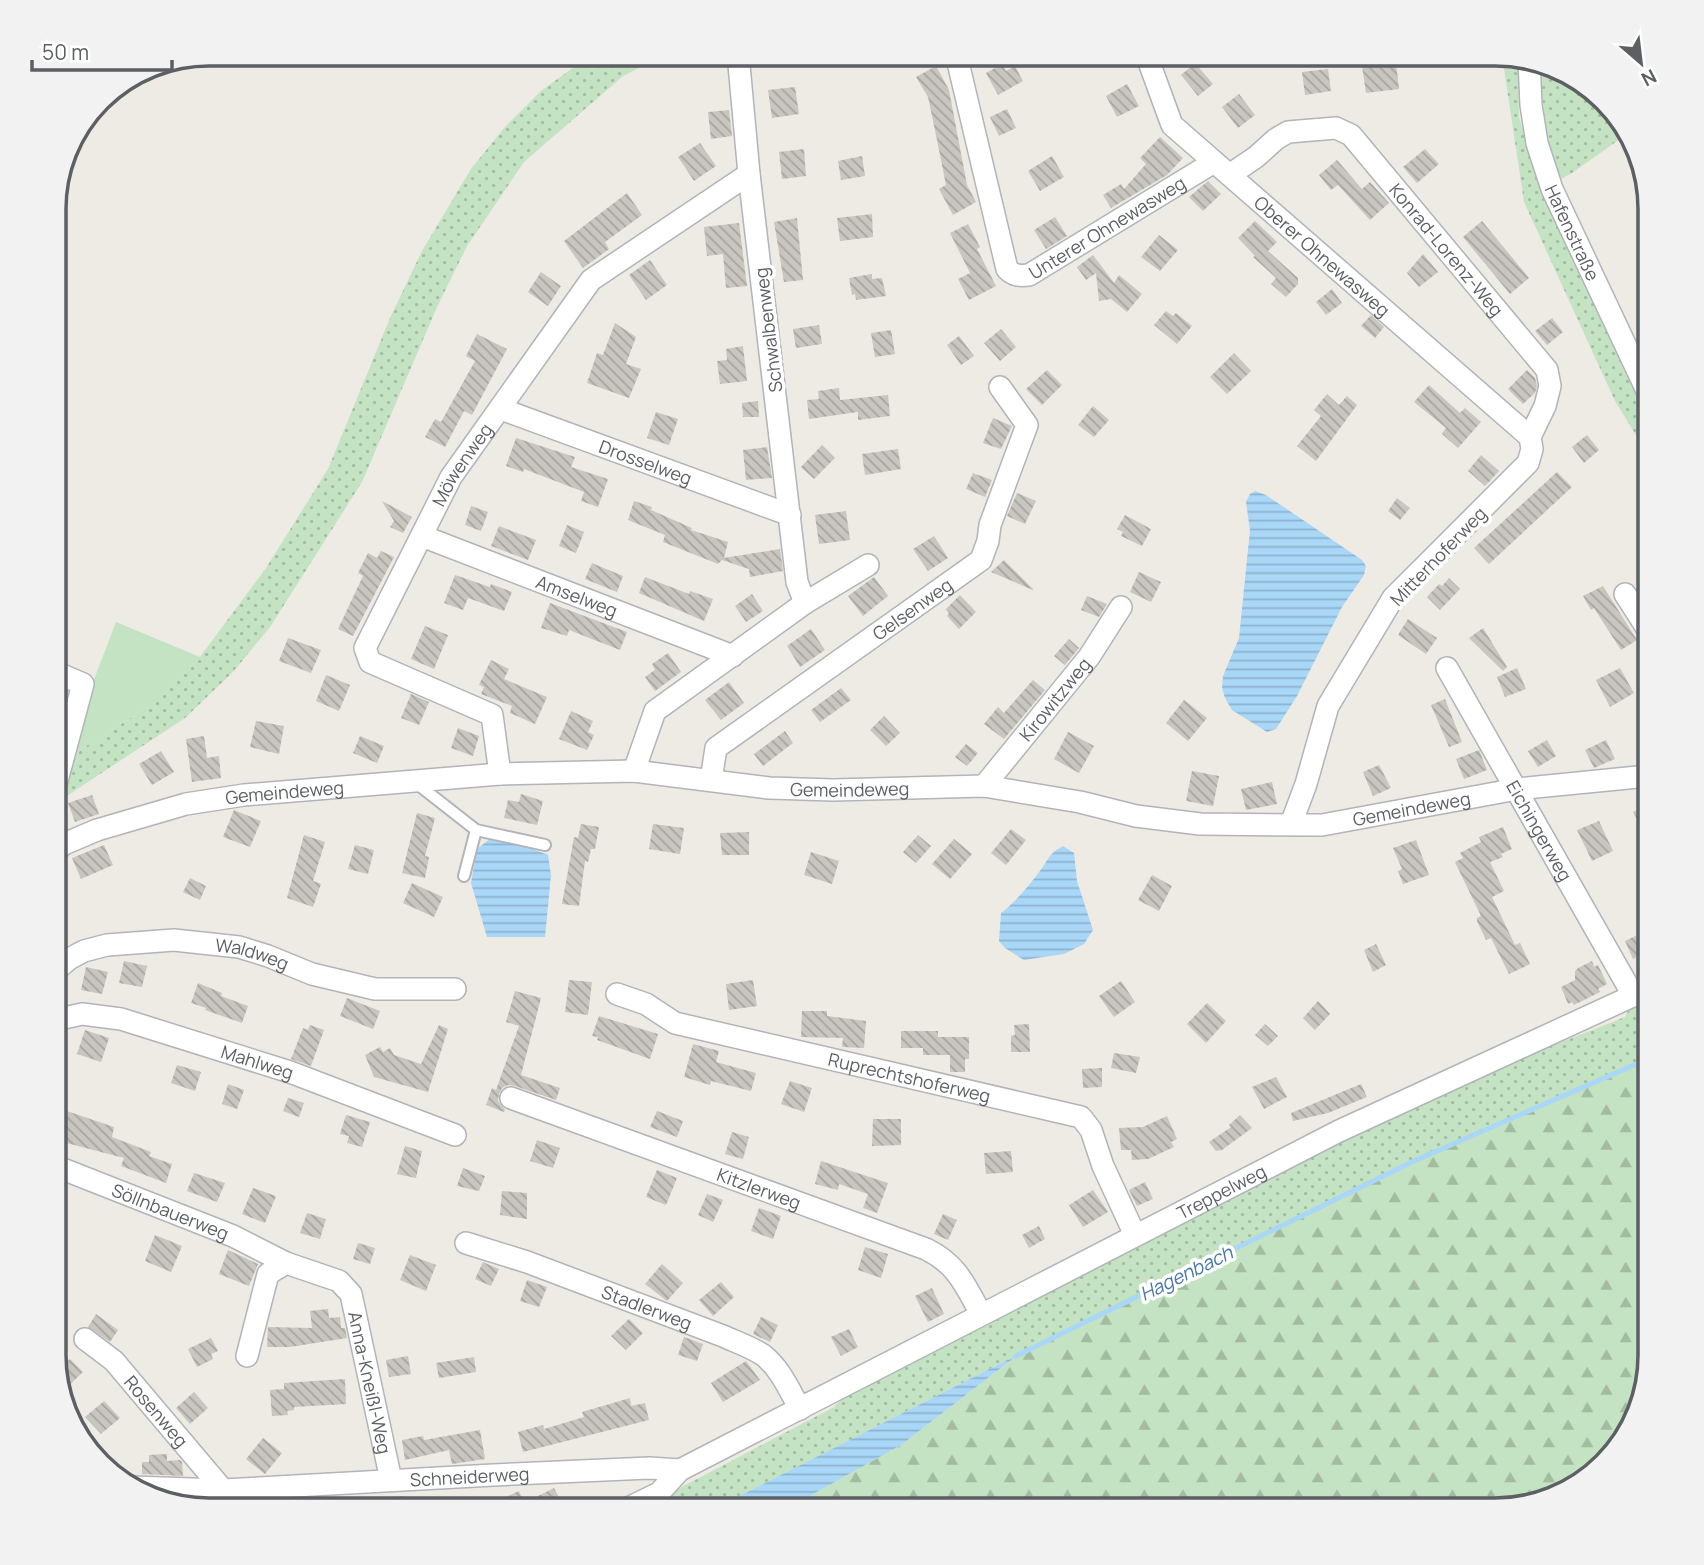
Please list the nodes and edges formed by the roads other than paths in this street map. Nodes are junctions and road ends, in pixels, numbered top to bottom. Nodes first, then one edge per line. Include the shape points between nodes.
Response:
1 (959, 66) edge
2 (1150, 66) edge
3 (739, 67) edge
4 (1529, 71) edge
5 (1223, 168) junction
6 (748, 174) junction
7 (1637, 367) edge
8 (1000, 387) dead end
9 (501, 409) junction
10 (1530, 437) junction
11 (1508, 485) joint
12 (790, 515) junction
13 (422, 536) junction
14 (868, 565) dead end
15 (1625, 594) dead end
16 (805, 603) junction
17 (1121, 607) dead end
18 (1637, 613) edge
19 (733, 656) junction
20 (1447, 668) dead end
21 (67, 677) edge
22 (67, 743) edge
23 (635, 771) junction
24 (500, 774) junction
25 (1637, 777) edge
26 (711, 780) junction
27 (414, 781) junction
28 (984, 786) junction
29 (1517, 789) junction
30 (1291, 824) junction
31 (477, 830) junction
32 (67, 839) edge
33 (545, 845) dead end
34 (464, 876) dead end
35 (67, 961) edge
36 (1638, 984) edge
37 (455, 989) dead end
38 (1638, 993) edge
39 (617, 994) dead end
40 (67, 1017) edge
41 (511, 1098) dead end
42 (455, 1135) dead end
43 (67, 1171) edge
44 (1135, 1235) junction
45 (466, 1243) dead end
46 (286, 1263) junction
47 (981, 1314) junction
48 (85, 1339) dead end
49 (247, 1356) dead end
50 (800, 1409) junction
51 (680, 1470) junction
52 (391, 1480) junction
53 (154, 1488) edge
54 (223, 1490) junction
55 (649, 1498) edge

1 - 5 street, Unterer Ohnewasweg via 1007,269 1018,276 1029,275
2 - 5 street, Oberer Ohnewasweg via 1172,125
3 - 6 street, Schwalbenweg
4 - 7 street, Hafenstraße via 1537,143 1552,189
5 - 10 street, Oberer Ohnewasweg
5 - 10 street, Konrad-Lorenz-Weg via 1256,157 1288,132 1336,128 1351,135 1547,370 1550,386 1545,406
6 - 9 street, Möwenweg via 591,280
6 - 12 street, Schwalbenweg
8 - 26 street, Gelsenweg via 1027,425 989,525 981,560 716,748
9 - 12 street, Drosselweg
9 - 13 street, Möwenweg via 451,477
10 - 11 street, Konrad-Lorenz-Weg via 1528,463
11 - 30 street, Mitterhoferweg via 1393,598 1328,706
12 - 16 street, Schwalbenweg via 797,582
13 - 19 street, Amselweg
13 - 24 street, Möwenweg via 365,648 370,663 492,715
14 - 16 street
15 - 18 street
16 - 19 street
17 - 28 street, Kirowitzweg via 1089,657
19 - 23 street via 655,711
20 - 29 street, Eichingerweg
21 - 22 street via 83,684
23 - 24 street, Gemeindeweg
23 - 26 street, Gemeindeweg
24 - 27 street, Gemeindeweg
25 - 29 street, Gemeindeweg
26 - 28 street, Gemeindeweg via 833,790
27 - 31 lane
27 - 32 street, Gemeindeweg via 186,804
28 - 30 street, Gemeindeweg via 1200,824
29 - 30 street, Gemeindeweg via 1322,825
29 - 36 street, Eichingerweg
31 - 33 lane
31 - 34 lane
35 - 37 street, Waldweg via 107,945 174,940 239,947 312,974 376,989
38 - 44 street, Treppelweg via 1339,1131
39 - 44 street, Ruprechtshoferweg via 646,1004 675,1023 1081,1117 1091,1130
40 - 42 street, Mahlweg via 82,1014 121,1019 290,1072
41 - 47 street, Kitzlerweg via 944,1257
43 - 46 street, Söllnbauerweg via 233,1236
44 - 47 street, Treppelweg
45 - 50 street, Stadlerweg via 751,1348 775,1367
46 - 49 street via 268,1274
46 - 52 street, Anna-Kneißl-Weg via 339,1281 351,1294
47 - 50 street, Treppelweg
48 - 54 street, Rosenweg via 114,1361
50 - 51 street, Treppelweg
51 - 52 street, Schneiderweg
51 - 55 street
52 - 54 street, Schneiderweg
53 - 54 street, Schneiderweg

